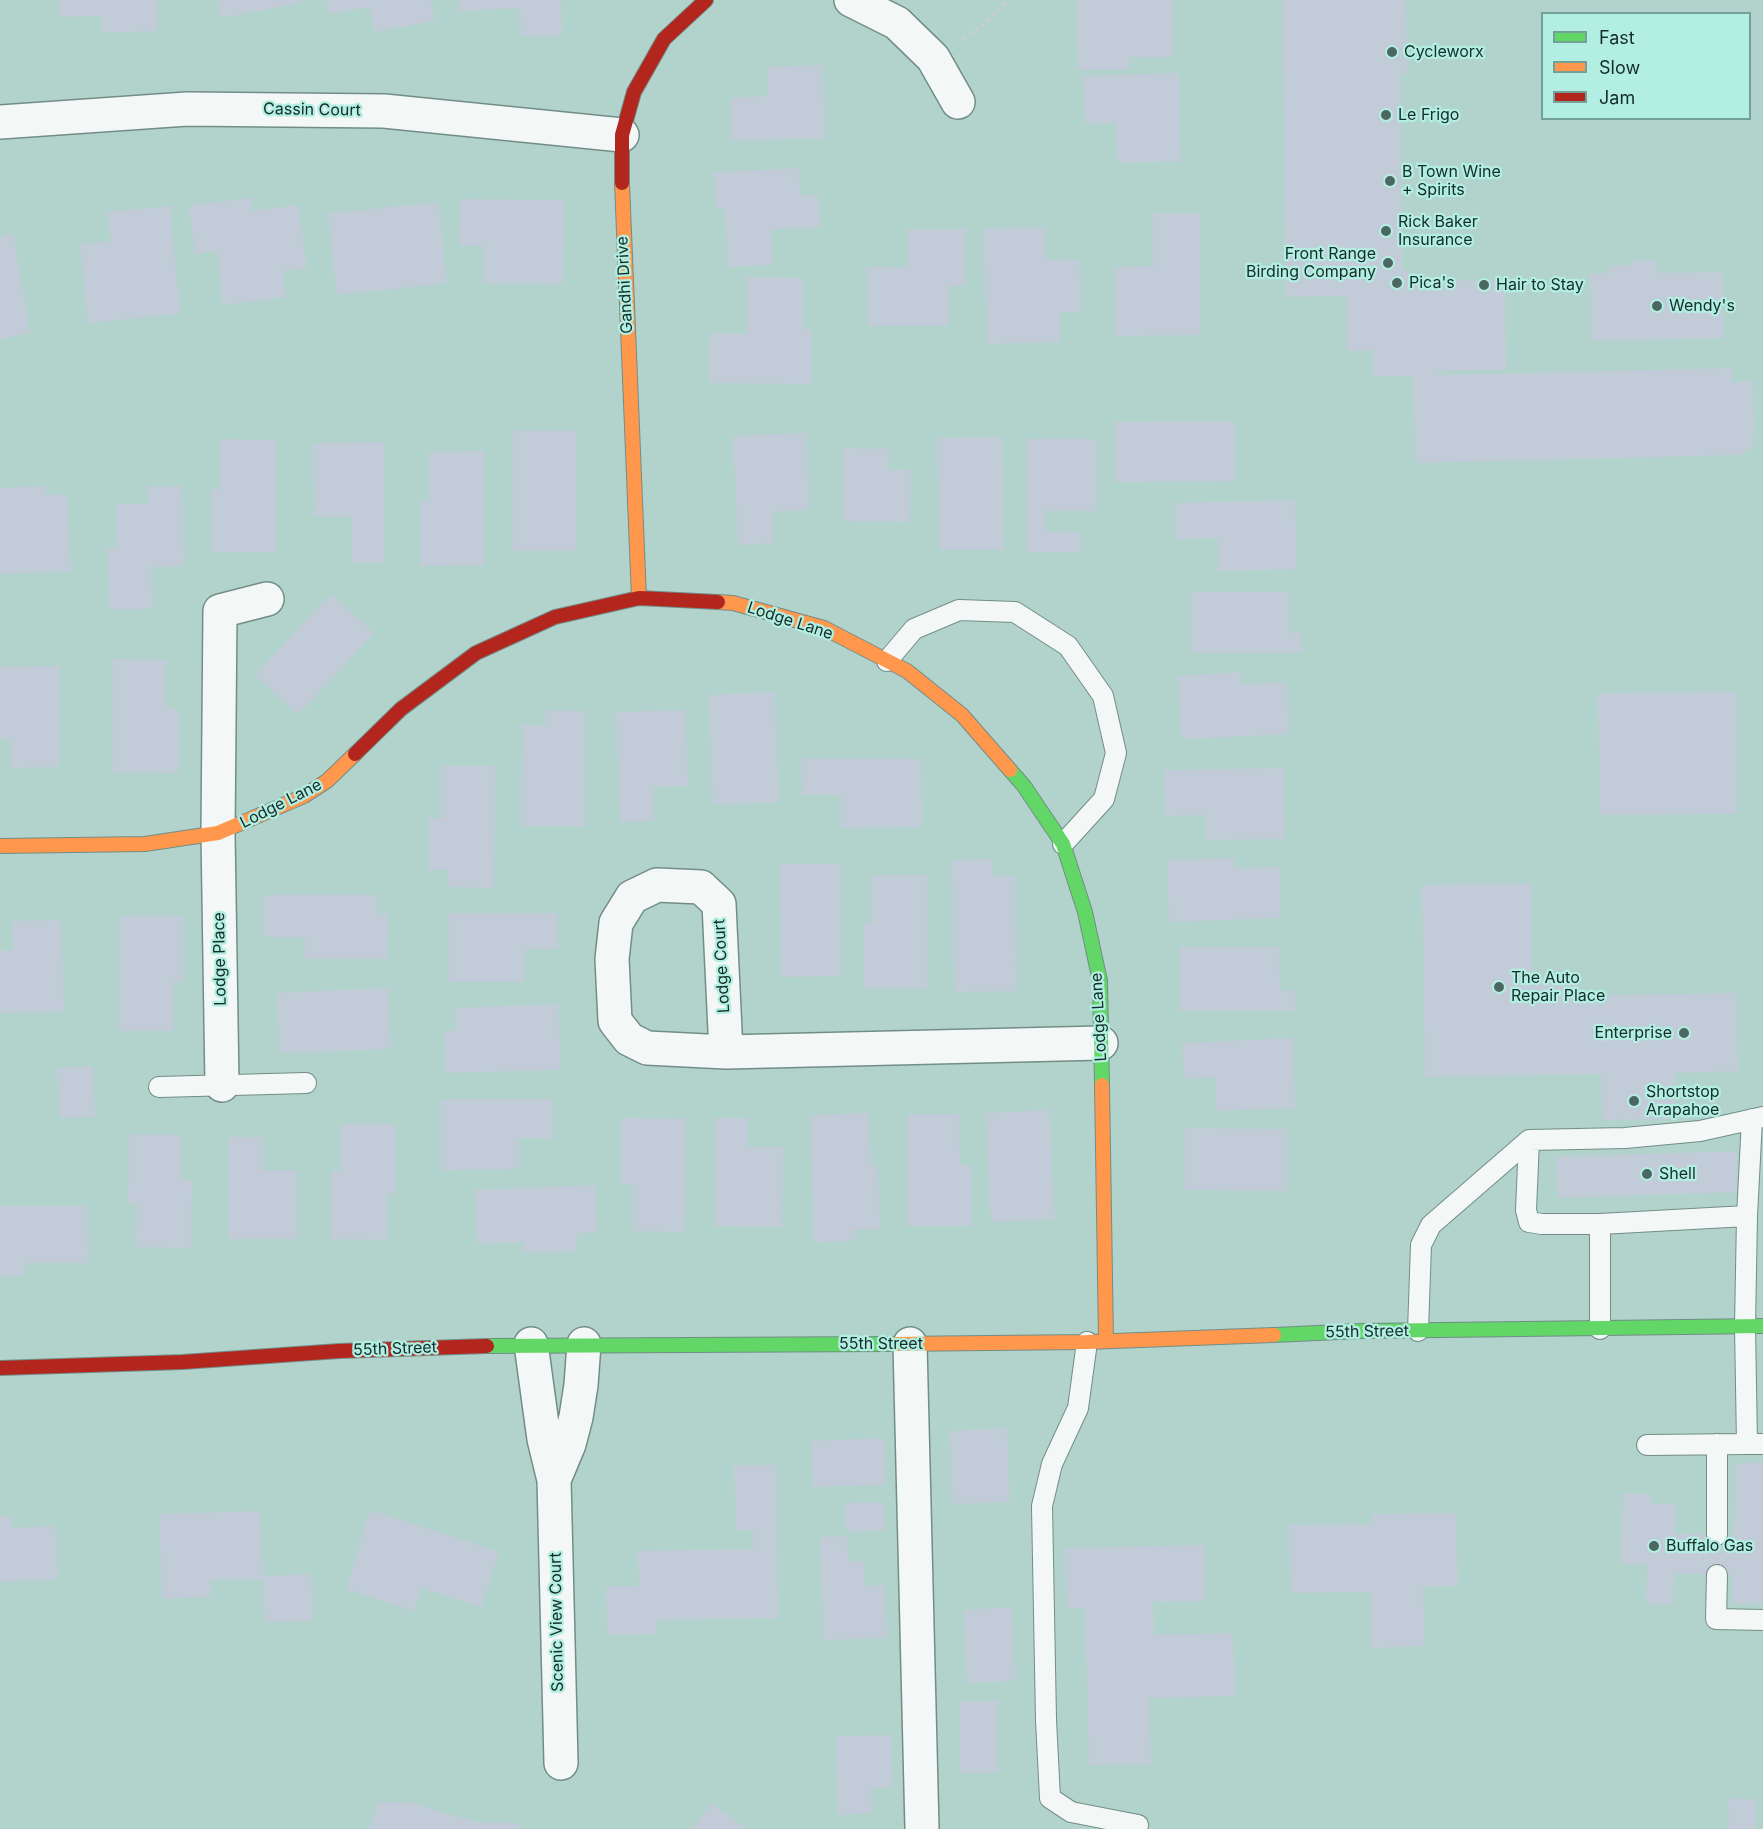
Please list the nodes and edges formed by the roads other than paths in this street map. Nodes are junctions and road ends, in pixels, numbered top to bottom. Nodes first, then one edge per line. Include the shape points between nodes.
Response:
1 (706, 0) edge
2 (851, 0) edge
3 (958, 102) dead end
4 (0, 122) edge
5 (622, 135) junction
6 (639, 598) junction
7 (267, 599) dead end
8 (887, 661) junction
9 (218, 833) junction
10 (1063, 844) junction
11 (0, 846) edge
12 (1101, 1043) junction
13 (726, 1052) junction
14 (306, 1083) dead end
15 (222, 1085) junction
16 (159, 1087) dead end
17 (1758, 1118) edge
18 (1529, 1140) junction
19 (1747, 1216) junction
20 (1600, 1224) junction
21 (1754, 1326) edge
22 (1600, 1329) junction
23 (1418, 1331) junction
24 (1096, 1341) junction
25 (531, 1344) junction
26 (584, 1344) junction
27 (910, 1344) junction
28 (0, 1368) edge
29 (1717, 1444) junction
30 (1755, 1444) edge
31 (1647, 1446) dead end
32 (554, 1480) junction
33 (1717, 1535) dead end
34 (1717, 1575) dead end
35 (1763, 1620) edge
36 (561, 1763) dead end
37 (1138, 1825) dead end
38 (922, 1829) edge

1 - 5 street, Gandhi Drive via 664,39 634,92
2 - 3 street via 897,23 934,60
4 - 5 street, Cassin Court via 187,109 384,111
5 - 6 street, Gandhi Drive via 621,198
6 - 8 street, Lodge Lane via 733,603 824,628
6 - 9 street, Lodge Lane via 555,617 476,653 401,709 327,781 304,796
7 - 9 street, Lodge Place via 220,611
8 - 10 street, Lodge Lane via 962,716 1024,786
8 - 10 lane via 914,629 959,610 1015,612 1068,646 1103,696 1116,753 1104,799
9 - 11 street, Lodge Lane via 145,844
9 - 15 street, Lodge Place
10 - 12 street, Lodge Lane via 1085,912 1100,981
12 - 13 street, Lodge Court
12 - 24 street, Lodge Lane
13 - 13 street, Lodge Court via 646,1048 629,1039 615,1021 612,959 616,923 632,897 657,885 701,887 719,904
14 - 15 lane
15 - 16 lane
17 - 18 lane via 1700,1131 1625,1138
17 - 19 lane
18 - 20 lane via 1529,1222
18 - 23 lane via 1431,1225 1421,1245
19 - 20 lane
19 - 21 lane
20 - 22 lane
21 - 22 street, 55th Street
21 - 30 lane
22 - 23 street, 55th Street
23 - 24 street, 55th Street
24 - 27 street, 55th Street
24 - 37 lane via 1078,1408 1052,1464 1042,1506 1050,1798 1071,1812
25 - 26 street, 55th Street
25 - 28 street, 55th Street
25 - 32 street, Scenic View Court via 543,1439
26 - 27 street, 55th Street
26 - 32 street, Scenic View Court via 576,1417
27 - 38 street
29 - 30 lane
29 - 31 lane
29 - 33 lane via 1726,1510
32 - 36 street, Scenic View Court
34 - 35 lane via 1716,1619

